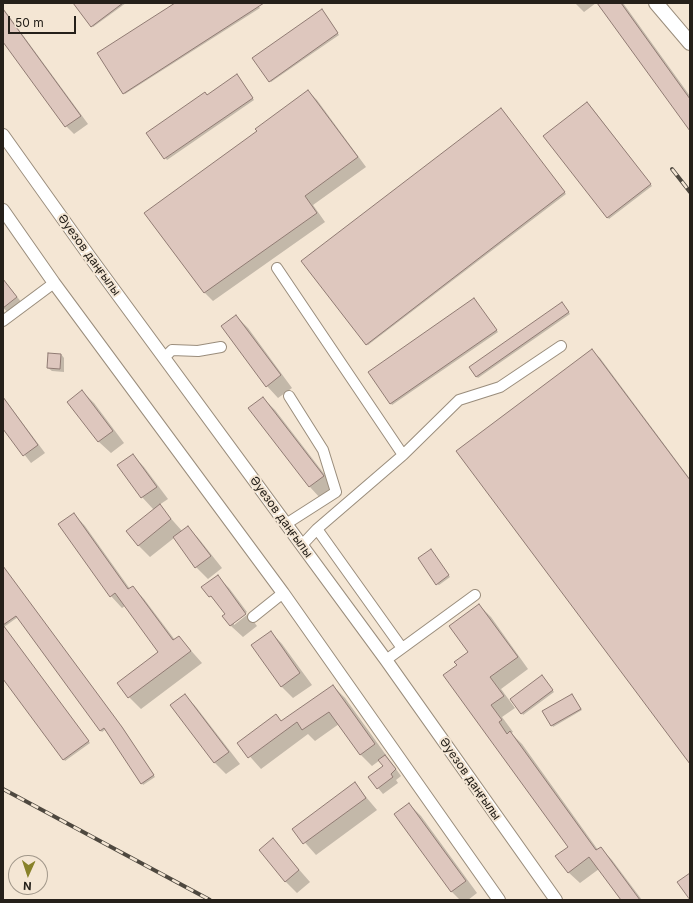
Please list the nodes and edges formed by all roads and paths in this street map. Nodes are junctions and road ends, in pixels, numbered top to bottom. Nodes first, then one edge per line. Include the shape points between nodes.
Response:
1 (656, 3) edge
2 (690, 43) edge
3 (3, 135) edge
4 (3, 210) edge
5 (277, 268) dead end
6 (54, 284) junction
7 (3, 321) edge
8 (221, 346) dead end
9 (562, 346) dead end
10 (164, 358) junction
11 (289, 396) dead end
12 (403, 455) junction
13 (286, 524) junction
14 (317, 529) junction
15 (302, 545) junction
16 (283, 593) junction
17 (475, 594) dead end
18 (252, 617) dead end
19 (402, 648) junction
20 (386, 660) junction
21 (499, 900) edge
22 (556, 900) edge

1 - 2 highway
3 - 10 main road, Әуезов даңғылы
4 - 6 main road
5 - 12 lane
6 - 7 lane
6 - 16 main road
8 - 10 lane via 198,351 172,350
9 - 12 lane via 500,387 459,400
10 - 13 main road, Әуезов даңғылы
11 - 13 lane via 323,450 336,492
12 - 14 lane
13 - 15 main road, Әуезов даңғылы
14 - 15 lane
14 - 19 lane
15 - 20 main road, Әуезов даңғылы
16 - 18 lane
16 - 21 main road
17 - 19 lane
19 - 20 lane
20 - 22 main road, Әуезов даңғылы

